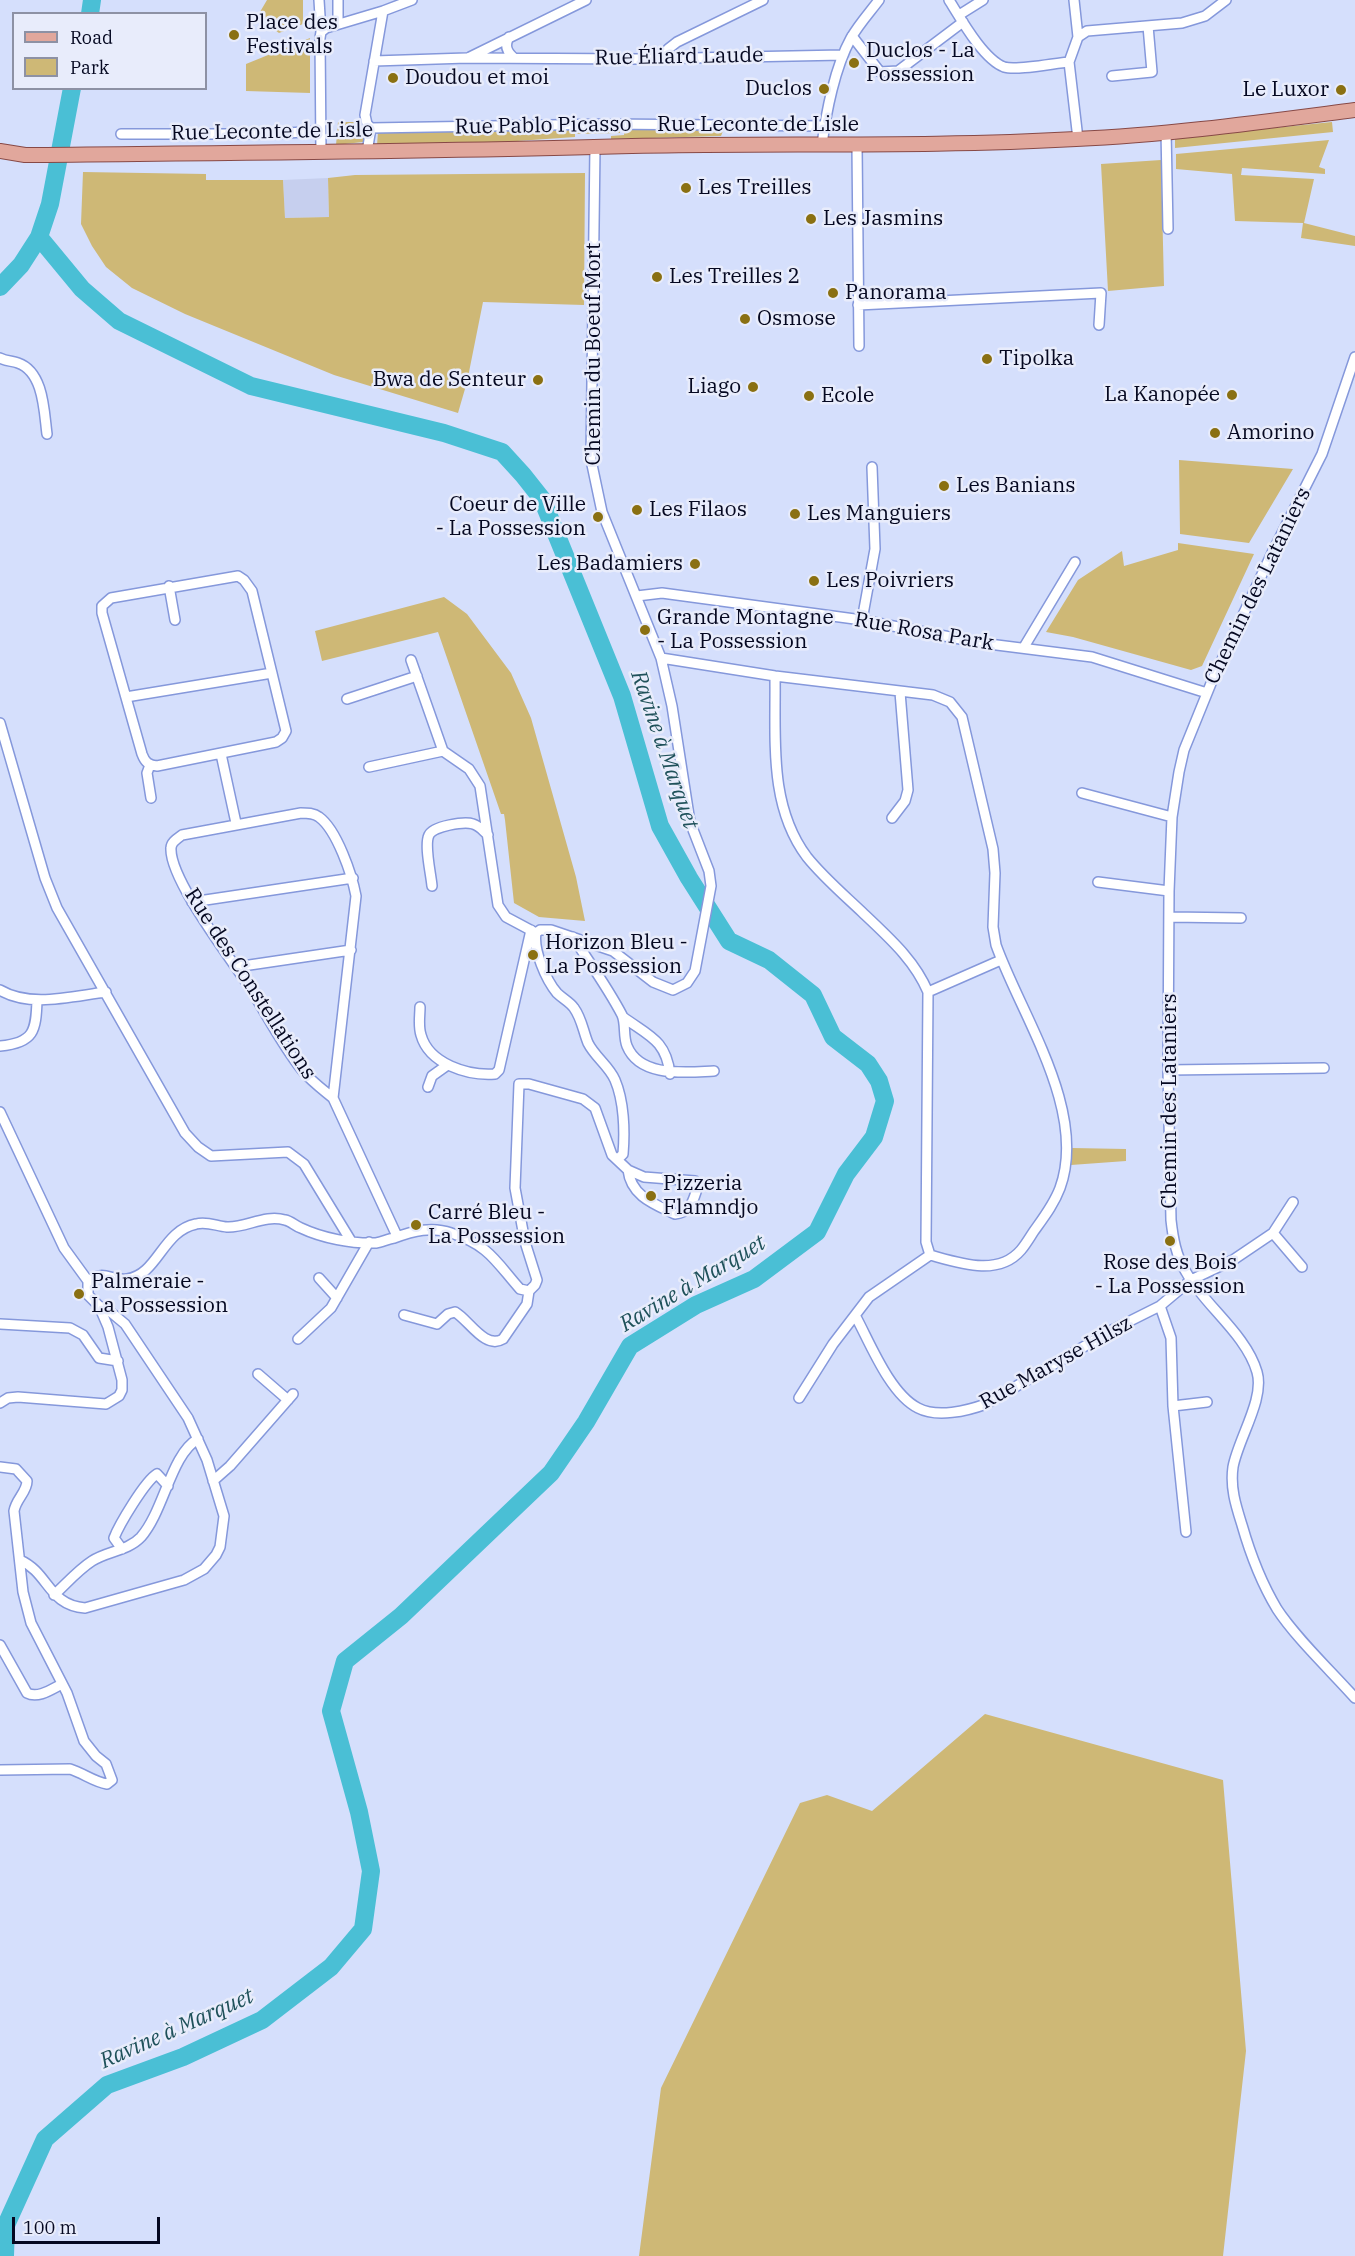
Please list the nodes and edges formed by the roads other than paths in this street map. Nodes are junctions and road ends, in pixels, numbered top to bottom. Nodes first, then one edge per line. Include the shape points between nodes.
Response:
1 (319, 0) edge
2 (338, 0) edge
3 (412, 0) edge
4 (586, 0) edge
5 (763, 0) edge
6 (879, 0) edge
7 (948, 0) edge
8 (983, 0) edge
9 (1074, 0) edge
10 (1226, 0) edge
11 (383, 11) junction
12 (961, 19) junction
13 (338, 24) junction
14 (1148, 26) junction
15 (321, 32) junction
16 (852, 36) junction
17 (1078, 37) junction
18 (509, 38) junction
19 (843, 55) junction
20 (666, 57) junction
21 (467, 58) junction
22 (514, 58) junction
23 (374, 61) junction
24 (1069, 62) junction
25 (1112, 76) dead end
26 (1355, 110) edge
27 (824, 126) junction
28 (370, 128) junction
29 (320, 131) junction
30 (1166, 131) junction
31 (121, 134) dead end
32 (1078, 139) junction
33 (822, 145) junction
34 (857, 146) junction
35 (595, 147) junction
36 (0, 151) edge
37 (367, 152) junction
38 (321, 153) junction
39 (1168, 229) dead end
40 (858, 305) junction
41 (1099, 325) dead end
42 (859, 346) dead end
43 (1355, 357) edge
44 (0, 358) edge
45 (48, 434) dead end
46 (872, 467) dead end
47 (1075, 562) dead end
48 (169, 586) junction
49 (637, 596) junction
50 (175, 620) dead end
51 (862, 620) junction
52 (1024, 647) junction
53 (661, 658) junction
54 (411, 660) dead end
55 (272, 673) junction
56 (417, 676) junction
57 (775, 676) junction
58 (900, 692) junction
59 (1207, 693) junction
60 (126, 697) junction
61 (347, 699) dead end
62 (0, 723) edge
63 (443, 751) junction
64 (221, 754) junction
65 (150, 765) junction
66 (369, 767) dead end
67 (1082, 793) dead end
68 (151, 798) dead end
69 (892, 818) dead end
70 (1172, 818) junction
71 (236, 824) junction
72 (488, 835) junction
73 (353, 878) junction
74 (1098, 882) dead end
75 (432, 886) dead end
76 (1169, 891) junction
77 (192, 902) junction
78 (1170, 917) junction
79 (1241, 918) dead end
80 (534, 932) junction
81 (573, 937) junction
82 (351, 950) junction
83 (1001, 960) junction
84 (236, 967) junction
85 (0, 990) edge
86 (106, 992) junction
87 (928, 992) junction
88 (37, 1000) junction
89 (420, 1007) dead end
90 (623, 1017) junction
91 (0, 1046) edge
92 (447, 1066) junction
93 (1324, 1068) dead end
94 (1168, 1070) junction
95 (714, 1071) dead end
96 (670, 1074) junction
97 (428, 1087) dead end
98 (333, 1098) junction
99 (0, 1112) edge
100 (618, 1159) junction
101 (628, 1170) junction
102 (1293, 1202) dead end
103 (1273, 1233) junction
104 (397, 1236) junction
105 (351, 1241) junction
106 (369, 1242) junction
107 (930, 1255) junction
108 (1302, 1267) dead end
109 (319, 1278) dead end
110 (1191, 1280) junction
111 (88, 1281) junction
112 (529, 1290) junction
113 (338, 1298) junction
114 (99, 1306) junction
115 (1160, 1306) junction
116 (404, 1315) dead end
117 (856, 1317) junction
118 (0, 1324) edge
119 (298, 1340) dead end
120 (118, 1361) junction
121 (258, 1374) dead end
122 (799, 1398) dead end
123 (1207, 1402) dead end
124 (0, 1403) edge
125 (1173, 1406) junction
126 (198, 1439) junction
127 (0, 1467) edge
128 (213, 1481) junction
129 (168, 1485) junction
130 (1186, 1532) dead end
131 (122, 1549) junction
132 (20, 1560) junction
133 (54, 1594) junction
134 (0, 1645) edge
135 (62, 1684) junction
136 (1355, 1698) edge
137 (0, 1770) edge

1 - 15 street
2 - 13 street
3 - 11 street
4 - 18 street
5 - 20 street via 676,42
6 - 16 street
7 - 12 street
8 - 12 street
9 - 17 street
10 - 14 street via 1205,16
11 - 13 street
11 - 23 street
12 - 16 street via 898,71 880,72
12 - 24 street via 988,56 1004,67
13 - 15 street
14 - 17 street via 1087,31
14 - 25 street via 1152,72
15 - 29 street
16 - 19 street
17 - 24 street
18 - 21 street
18 - 22 street via 507,50
19 - 20 street, Rue Éliard Laude
19 - 27 street
20 - 22 street, Rue Éliard Laude
21 - 22 street, Rue Éliard Laude
21 - 23 street, Rue Éliard Laude
23 - 28 street via 365,115
24 - 32 street
26 - 30 main road, Rue Leconte de Lisle
27 - 28 street, Rue Pablo Picasso
27 - 33 street
28 - 37 street
29 - 31 street
29 - 38 street
30 - 32 main road, Rue Leconte de Lisle
30 - 39 street
32 - 34 main road, Rue Leconte de Lisle
33 - 34 main road, Rue Leconte de Lisle
33 - 35 main road, Rue Leconte de Lisle
34 - 40 street
35 - 37 main road, Rue Leconte de Lisle
35 - 49 street, Chemin du Boeuf Mort via 591,460 602,512
36 - 38 main road, Rue Leconte de Lisle via 25,155
37 - 38 main road, Rue Leconte de Lisle
40 - 41 street via 1101,293
40 - 42 street
43 - 59 street, Chemin des Lataniers via 1322,454
44 - 45 street via 18,363 35,377
46 - 51 street via 875,549
47 - 52 street
48 - 50 street
48 - 55 street via 238,576 244,580 252,591
48 - 60 street via 111,598 102,606
49 - 51 street, Rue Rosa Park via 662,593
49 - 53 street, Chemin du Boeuf Mort
51 - 52 street, Rue Rosa Park via 981,643
52 - 59 street, Rue Rosa Park via 1092,657
53 - 57 street
53 - 81 street, Chemin du Boeuf Mort via 690,822 711,886 695,971 687,983 673,990 653,982 613,951
54 - 56 street
55 - 60 street
55 - 64 street via 286,731 282,738
56 - 61 street
56 - 63 street
57 - 58 street
57 - 87 street via 777,776 792,834 825,877 907,956
58 - 69 street via 908,790
58 - 83 street via 933,695 950,702 962,717 993,849 993,927
59 - 70 street, Chemin des Lataniers via 1184,750
60 - 65 street via 142,754
62 - 86 street via 45,878 57,908
63 - 66 street
63 - 72 street via 476,776
64 - 65 street
64 - 71 street
65 - 68 street via 147,773
67 - 70 street
70 - 76 street, Chemin des Lataniers
71 - 73 street, Rue des Constellations via 301,813 318,815 329,827
71 - 77 street, Rue des Constellations via 182,835 173,842 175,866
72 - 75 street via 471,823 432,831 428,844
72 - 80 street via 498,905 506,917
73 - 77 street
73 - 82 street, Rue des Constellations via 356,896
74 - 76 street
76 - 78 street, Chemin des Lataniers
77 - 84 street, Rue des Constellations
78 - 79 street
78 - 94 street, Chemin des Lataniers
80 - 81 street, Chemin du Boeuf Mort via 546,929
80 - 92 street via 499,1070 486,1075
80 - 100 street via 537,952 556,991 577,1012 587,1042 610,1070 617,1086 624,1141 623,1154
81 - 90 street
82 - 84 street
82 - 98 street, Rue des Constellations
83 - 87 street
83 - 107 street via 1046,1057 1058,1095 1065,1134 1065,1168 1053,1203 1014,1256 992,1266 978,1266
84 - 98 street, Rue des Constellations via 301,1069
85 - 88 street
86 - 88 street
86 - 105 street via 185,1133 198,1147 211,1156 288,1152 304,1164
87 - 107 street via 926,1242
88 - 91 street via 36,1023 28,1038 17,1045
89 - 92 street via 421,1036
90 - 96 street via 664,1048
90 - 96 street via 629,1050 636,1058
92 - 97 street via 432,1076
93 - 94 street
94 - 110 street, Chemin des Lataniers via 1171,1220 1174,1240
95 - 96 street
98 - 104 street, Rue des Constellations
99 - 111 street via 64,1248
100 - 101 street
100 - 112 street via 612,1155 595,1108 584,1099 519,1084 515,1188 522,1232 537,1280
101 - 101 street via 631,1184 650,1203 675,1214 692,1206 698,1186 695,1181 644,1177
102 - 103 street
103 - 108 street
103 - 110 street via 1233,1260
104 - 106 street
104 - 112 street via 435,1229 451,1233 486,1251 520,1289
105 - 106 street
105 - 111 street via 320,1236 278,1218 228,1227 195,1224 179,1231 163,1246 150,1268 127,1279 102,1275
106 - 113 street
107 - 117 street via 869,1297
109 - 113 street
110 - 115 street, Rue Maryse Hilsz
110 - 136 street, Chemin des Lataniers via 1237,1336 1257,1371 1256,1401 1237,1448 1233,1470 1233,1494 1252,1553 1278,1611
111 - 114 street via 88,1295
112 - 116 street via 527,1304 498,1342 488,1341 455,1312 437,1324
113 - 119 street
114 - 120 street
114 - 126 street via 116,1316 135,1337
115 - 117 street, Rue Maryse Hilsz via 986,1404 972,1410 942,1413 919,1409 901,1396
115 - 125 street via 1171,1338
117 - 122 street via 832,1344
118 - 120 street via 70,1328 83,1335 99,1358
120 - 124 street via 122,1390 106,1404 18,1397
121 - 128 street via 291,1396
123 - 125 street
125 - 130 street
126 - 128 street
126 - 129 street via 181,1456
127 - 132 street via 16,1469 27,1481 14,1511
128 - 133 street via 224,1516 223,1538 204,1569 184,1580 85,1608 74,1607
129 - 131 street via 141,1536
129 - 131 street via 157,1474 148,1483 117,1528 114,1538
131 - 133 street via 90,1562
132 - 133 street via 37,1572
132 - 135 street via 31,1623
134 - 135 street via 27,1693 41,1694
135 - 137 street via 84,1741 106,1764 112,1780 99,1783 70,1769

